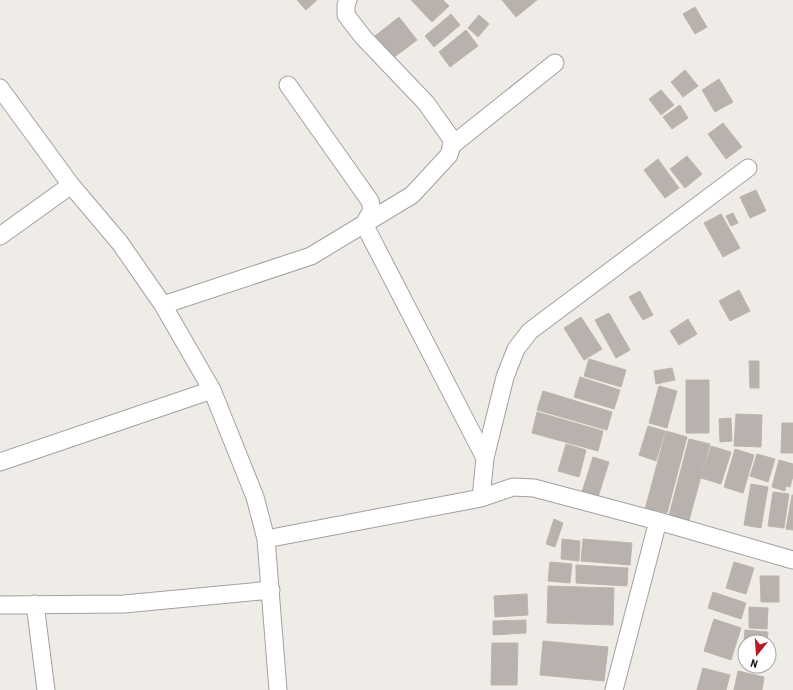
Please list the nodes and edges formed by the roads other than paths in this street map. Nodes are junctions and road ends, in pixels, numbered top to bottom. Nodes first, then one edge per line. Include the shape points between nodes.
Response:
1 (348, 0) edge
2 (555, 63) dead end
3 (288, 85) dead end
4 (0, 88) edge
5 (451, 146) junction
6 (748, 168) dead end
7 (70, 185) junction
8 (364, 224) junction
9 (0, 236) edge
10 (163, 305) junction
11 (212, 390) junction
12 (485, 458) junction
13 (0, 462) edge
14 (480, 498) junction
15 (658, 521) junction
16 (266, 539) junction
17 (793, 560) edge
18 (271, 590) junction
19 (35, 604) junction
20 (0, 605) edge
21 (46, 690) edge
22 (278, 690) edge
23 (614, 690) edge

1 - 5 street via 346,15 363,37 426,103 453,141
2 - 5 street
3 - 8 street via 370,201 372,210
4 - 7 street
5 - 8 street via 449,155 412,195
6 - 12 street via 530,331 516,349 505,377
7 - 9 street
7 - 10 street via 120,243
8 - 10 street via 311,256
8 - 12 street
10 - 11 street
11 - 13 street
11 - 16 street via 255,497
12 - 14 street
14 - 15 street via 513,487 534,488
14 - 16 street
15 - 17 street
15 - 23 street
16 - 18 street
18 - 19 street via 124,604
18 - 22 street
19 - 20 street
19 - 21 street

